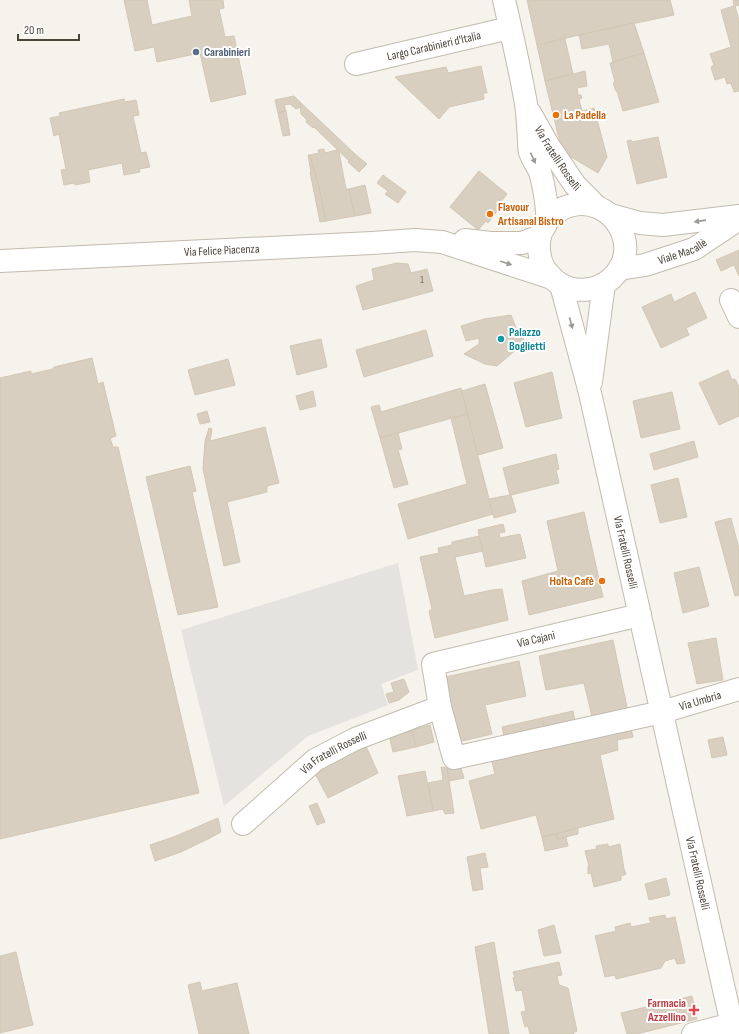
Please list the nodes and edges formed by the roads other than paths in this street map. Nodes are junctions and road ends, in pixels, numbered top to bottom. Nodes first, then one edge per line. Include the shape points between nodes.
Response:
1 (504, 0) edge
2 (510, 28) junction
3 (356, 64) dead end
4 (526, 106) junction
5 (603, 211) junction
6 (739, 216) edge
7 (739, 219) edge
8 (543, 228) junction
9 (442, 242) junction
10 (0, 261) edge
11 (612, 277) junction
12 (556, 281) junction
13 (590, 393) junction
14 (640, 615) junction
15 (739, 689) edge
16 (440, 707) junction
17 (662, 712) junction
18 (243, 824) dead end
19 (733, 1029) edge
20 (693, 1034) edge

1 - 2 street, Via Fratelli Rosselli
2 - 3 street, Largo Carabinieri d'Italia
2 - 4 street, Via Fratelli Rosselli
4 - 5 street, Via Fratelli Rosselli via 548,145 576,186
4 -> 8 street, Via Fratelli Rosselli via 530,152 540,172 546,196
6 -> 5 street, Viale Macallè via 663,225 640,223
5 - 8 street via 582,204 569,206 557,212
5 - 11 street via 618,223 625,241 623,260
7 - 11 street, Viale Macallè via 694,249
8 - 9 street, Via Felice Piacenza via 522,244 491,244 462,240
8 - 12 street via 539,251 543,266
9 - 10 street, Via Felice Piacenza via 416,240
9 -> 12 street, Via Felice Piacenza
11 - 12 street via 594,289 583,290 572,289
11 - 13 street, Via Fratelli Rosselli
12 -> 13 street, Via Fratelli Rosselli
13 - 14 street, Via Fratelli Rosselli
14 - 16 street, Via Cajani via 433,664
14 - 17 street, Via Fratelli Rosselli
15 - 17 street, Via Umbria
16 - 17 street via 454,758
16 - 18 street, Via Fratelli Rosselli via 355,739 315,760
17 - 19 street, Via Fratelli Rosselli
19 - 20 street

